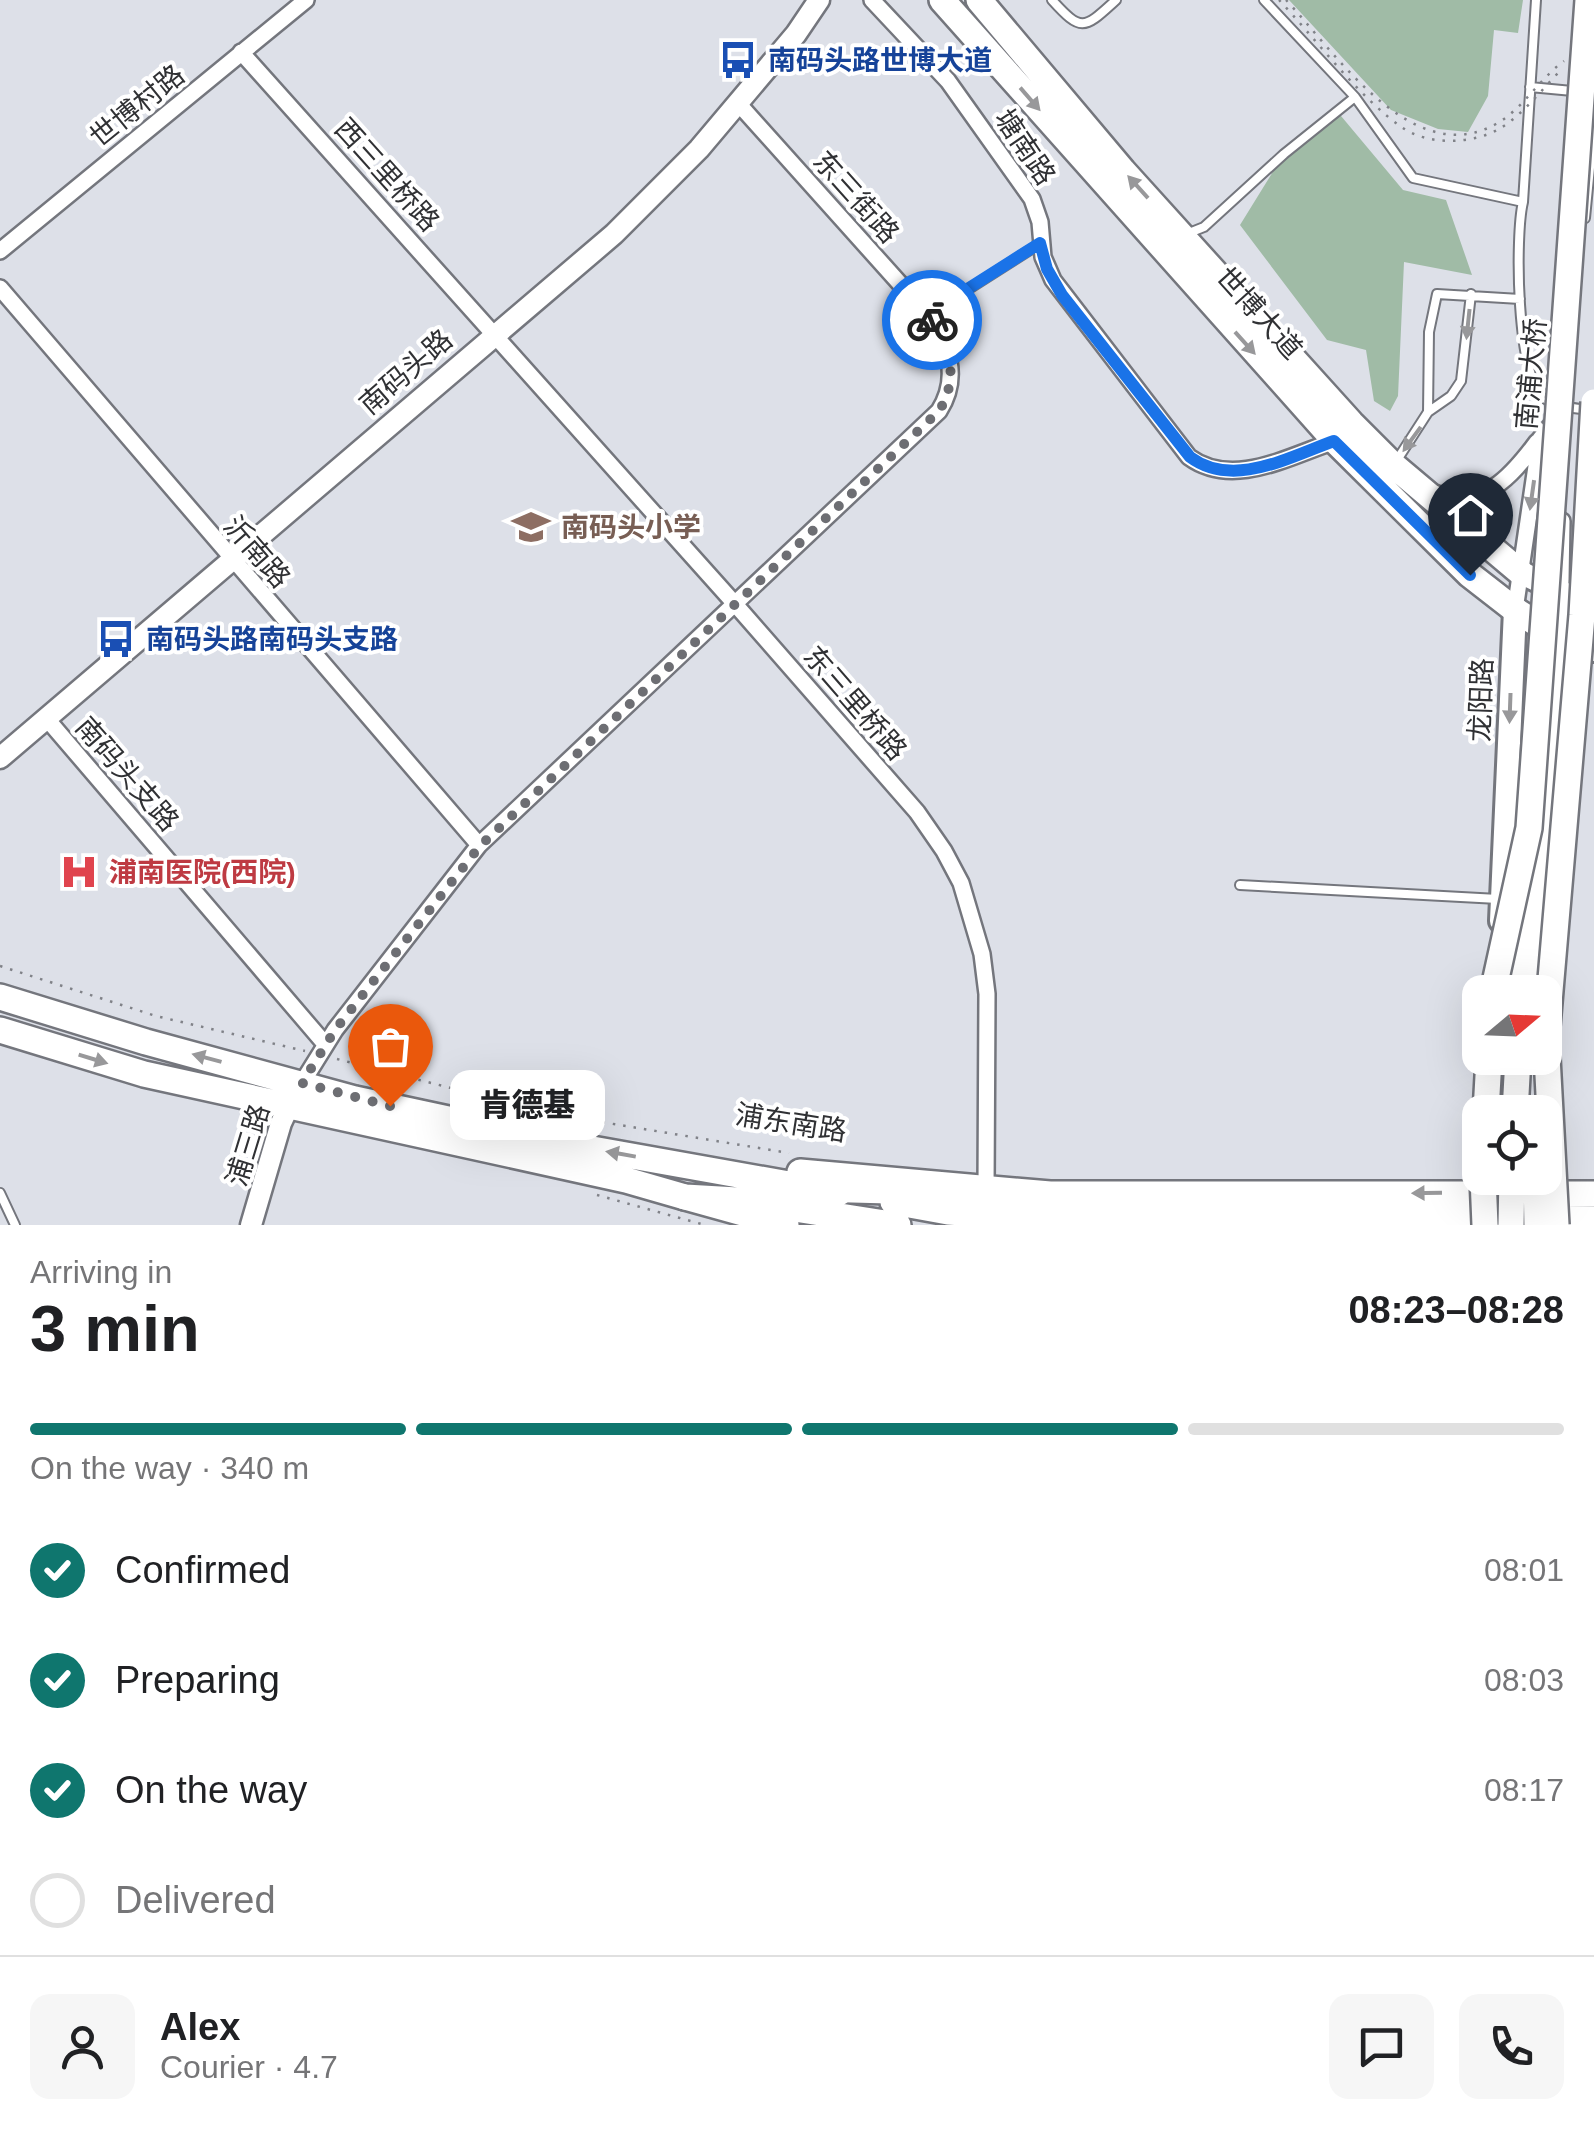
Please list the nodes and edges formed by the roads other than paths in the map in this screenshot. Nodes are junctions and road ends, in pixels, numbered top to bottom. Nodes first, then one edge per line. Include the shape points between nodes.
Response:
1 (306, 0) edge
2 (819, 0) edge
3 (872, 0) edge
4 (942, 0) edge
5 (979, 0) edge
6 (1052, 0) edge
7 (1116, 0) edge
8 (1264, 0) edge
9 (1536, 0) edge
10 (1588, 0) edge
11 (242, 52) junction
12 (1530, 87) junction
13 (1594, 93) edge
14 (1355, 97) junction
15 (738, 102) junction
16 (1594, 128) edge
17 (1523, 202) junction
18 (1584, 221) dead end
19 (1182, 236) junction
20 (1040, 243) junction
21 (0, 251) edge
22 (1581, 258) dead end
23 (0, 288) edge
24 (1471, 294) junction
25 (1520, 299) junction
26 (928, 314) junction
27 (494, 332) junction
28 (1594, 402) edge
29 (1566, 407) junction
30 (1594, 411) edge
31 (1428, 412) junction
32 (1540, 439) junction
33 (1334, 441) junction
34 (1393, 465) junction
35 (231, 560) junction
36 (1520, 572) junction
37 (1561, 590) junction
38 (735, 604) junction
39 (1594, 608) edge
40 (1515, 610) junction
41 (1560, 638) junction
42 (1594, 650) edge
43 (46, 718) junction
44 (0, 758) edge
45 (1529, 828) junction
46 (480, 846) junction
47 (1240, 886) dead end
48 (1502, 899) junction
49 (1498, 975) edge
50 (1506, 975) edge
51 (1522, 975) edge
52 (1535, 975) edge
53 (1551, 975) edge
54 (0, 997) edge
55 (0, 1030) edge
56 (322, 1049) junction
57 (1548, 1075) edge
58 (295, 1094) junction
59 (717, 1171) junction
60 (626, 1180) junction
61 (1462, 1183) edge
62 (1562, 1188) edge
63 (816, 1189) junction
64 (986, 1189) junction
65 (0, 1193) edge
66 (1594, 1194) edge
67 (1484, 1195) edge
68 (1519, 1195) edge
69 (1527, 1195) edge
70 (685, 1196) junction
71 (1594, 1219) edge
72 (15, 1225) edge
73 (250, 1225) edge
74 (749, 1225) edge
75 (786, 1225) edge
76 (898, 1225) edge
77 (1126, 1225) edge
78 (1485, 1225) edge
79 (1512, 1225) edge
80 (1537, 1225) edge
81 (1556, 1225) edge

1 - 11 street, 世博村路
2 - 15 street, 南码头路
3 - 20 street, 塘南路 via 948,80 1022,184 1037,210
4 -> 33 main road, 世博大道
19 -> 5 main road, 世博大道
6 - 7 lane via 1082,26
8 - 14 lane
9 - 12 lane
10 - 45 main road, 南浦大桥, bridge
11 - 21 street, 世博村路
11 - 27 street, 西三里桥路
12 - 13 lane
12 - 17 lane
14 - 17 lane via 1414,178
14 - 19 lane via 1204,227
15 - 26 street, 东三街路
15 - 27 street, 南码头路 via 614,234
16 - 18 lane
17 - 25 lane via 1517,225
19 - 34 main road, 世博大道
20 - 26 lane
20 - 33 street, 塘南路 via 1062,295 1201,466 1237,472
22 - 29 lane
23 - 35 street, 沂南路
24 - 25 lane
24 -> 31 lane via 1461,381
24 - 31 lane via 1437,294 1429,332
25 - 29 lane via 1536,388
26 - 38 street, 东三街路 via 946,347 951,382 939,411
27 - 35 street, 南码头路
27 - 38 street, 东三里桥路
28 - 53 main road, bridge
29 - 30 lane
29 - 32 street
29 - 37 street
31 -> 34 lane
32 - 34 street via 1503,483 1470,498 1429,491
32 -> 36 street, 龙阳路
33 - 40 main road, 世博大道 via 1470,575
34 - 36 main road, 世博大道
35 - 43 street, 南码头路
35 - 46 street, 沂南路
36 - 37 main road
36 - 40 street, 龙阳路
37 - 39 main road
37 - 41 street
38 - 46 street
38 - 64 street, 东三里桥路 via 916,812 961,883 987,994
40 - 41 main road, 世博大道
40 -> 48 main road, 龙阳路
41 - 42 main road
41 - 52 main road
43 - 44 street, 南码头路
43 - 56 street, 南码头支路
45 - 49 main road, bridge
45 - 51 main road, 南浦大桥, bridge
46 - 56 street
47 - 48 lane
48 - 50 main road, 龙阳路
58 -> 54 main road, 浦东南路
55 -> 58 main road, 浦东南路 via 144,1074
56 - 58 street
57 - 81 main road, bridge
59 -> 58 main road, 浦东南路 via 354,1099
58 - 60 main road, 浦东南路 via 353,1122
58 - 73 street, 浦三路
59 - 63 main road, 浦东南路
59 - 64 main road, 浦东南路 via 823,1173
60 - 70 main road, 浦东南路
60 - 74 main road, 浦东南路
61 -> 64 main road, 浦东南路 via 1050,1194
62 - 66 main road, 浦东南路
63 - 71 main road, bridge via 1076,1210
63 - 77 main road, 浦东南路 via 948,1212
65 - 72 lane
67 - 78 main road, bridge
68 - 79 main road, bridge
69 - 80 main road, bridge
70 - 75 main road
70 - 76 main road, 浦东南路

